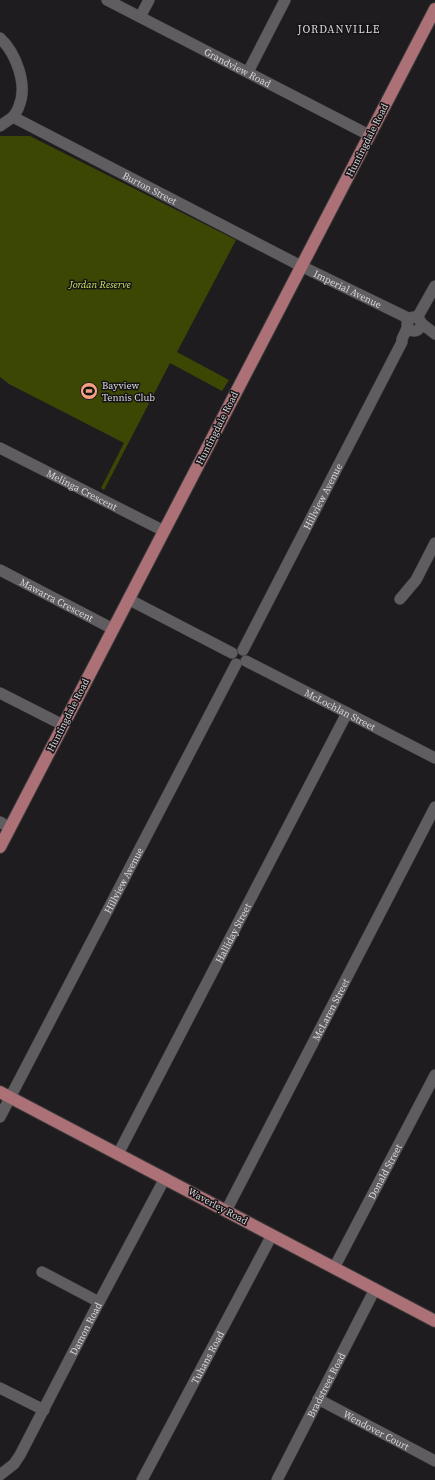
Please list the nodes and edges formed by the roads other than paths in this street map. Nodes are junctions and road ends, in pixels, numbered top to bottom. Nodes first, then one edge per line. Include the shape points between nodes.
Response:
1 (107, 0) edge
2 (149, 0) edge
3 (285, 0) edge
4 (435, 9) edge
5 (140, 17) junction
6 (0, 38) edge
7 (248, 72) junction
8 (14, 117) junction
9 (0, 126) edge
10 (369, 135) junction
11 (302, 266) junction
12 (435, 286) edge
13 (414, 324) junction
14 (434, 334) edge
15 (0, 448) edge
16 (164, 531) junction
17 (435, 543) edge
18 (0, 570) edge
19 (128, 599) junction
20 (400, 599) dead end
21 (113, 629) junction
22 (239, 657) junction
23 (0, 693) edge
24 (346, 713) junction
25 (63, 725) junction
26 (435, 758) edge
27 (435, 807) edge
28 (5, 825) edge
29 (0, 847) edge
30 (435, 1075) edge
31 (5, 1094) edge
32 (0, 1116) edge
33 (118, 1154) junction
34 (165, 1178) junction
35 (226, 1211) junction
36 (272, 1235) junction
37 (334, 1268) junction
38 (42, 1272) dead end
39 (375, 1289) junction
40 (99, 1302) junction
41 (435, 1321) edge
42 (0, 1388) edge
43 (318, 1399) junction
44 (44, 1410) junction
45 (435, 1461) edge
46 (0, 1474) edge
47 (142, 1480) edge
48 (277, 1480) edge

1 - 5 street, Grandview Road
2 - 5 street
3 - 7 street
4 - 10 main road, Huntingdale Road
5 - 7 street, Grandview Road
6 - 8 street via 20,73 20,105
7 - 10 street, Grandview Road
8 - 9 street
8 - 11 street, Burton Street
10 - 11 main road, Huntingdale Road
11 - 13 street, Imperial Avenue
11 - 16 main road, Huntingdale Road
12 - 13 street, Hillview Avenue
13 - 14 street, Imperial Avenue
13 - 22 street, Hillview Avenue via 406,341 402,342
15 - 16 street, Melinga Crescent
16 - 19 main road, Huntingdale Road
17 - 20 street via 416,580
18 - 21 street, Mawarra Crescent
19 - 21 main road, Huntingdale Road
19 - 22 street, McLochlan Street
21 - 25 main road, Huntingdale Road
22 - 24 street, McLochlan Street
22 - 31 street, Hillview Avenue
23 - 25 street
24 - 26 street, McLochlan Street
24 - 33 street, Halliday Street
25 - 28 main road, Huntingdale Road
27 - 35 street, McLaren Street
28 - 29 main road, Huntingdale Road
30 - 37 street, Donald Street
31 - 32 street, Hillview Avenue
31 - 33 main road, Waverley Road
33 - 34 main road, Waverley Road
34 - 35 main road, Waverley Road
34 - 40 street, Damon Road
35 - 36 main road, Waverley Road
36 - 37 main road, Waverley Road
36 - 47 street, Tuhans Road
37 - 39 main road, Waverley Road
38 - 40 street
39 - 41 main road, Waverley Road
39 - 43 street, Bradstreet Road
40 - 44 street, Damon Road
42 - 44 street
43 - 45 street, Wendover Court
43 - 48 street, Bradstreet Road
44 - 46 street, Damon Road via 14,1464

